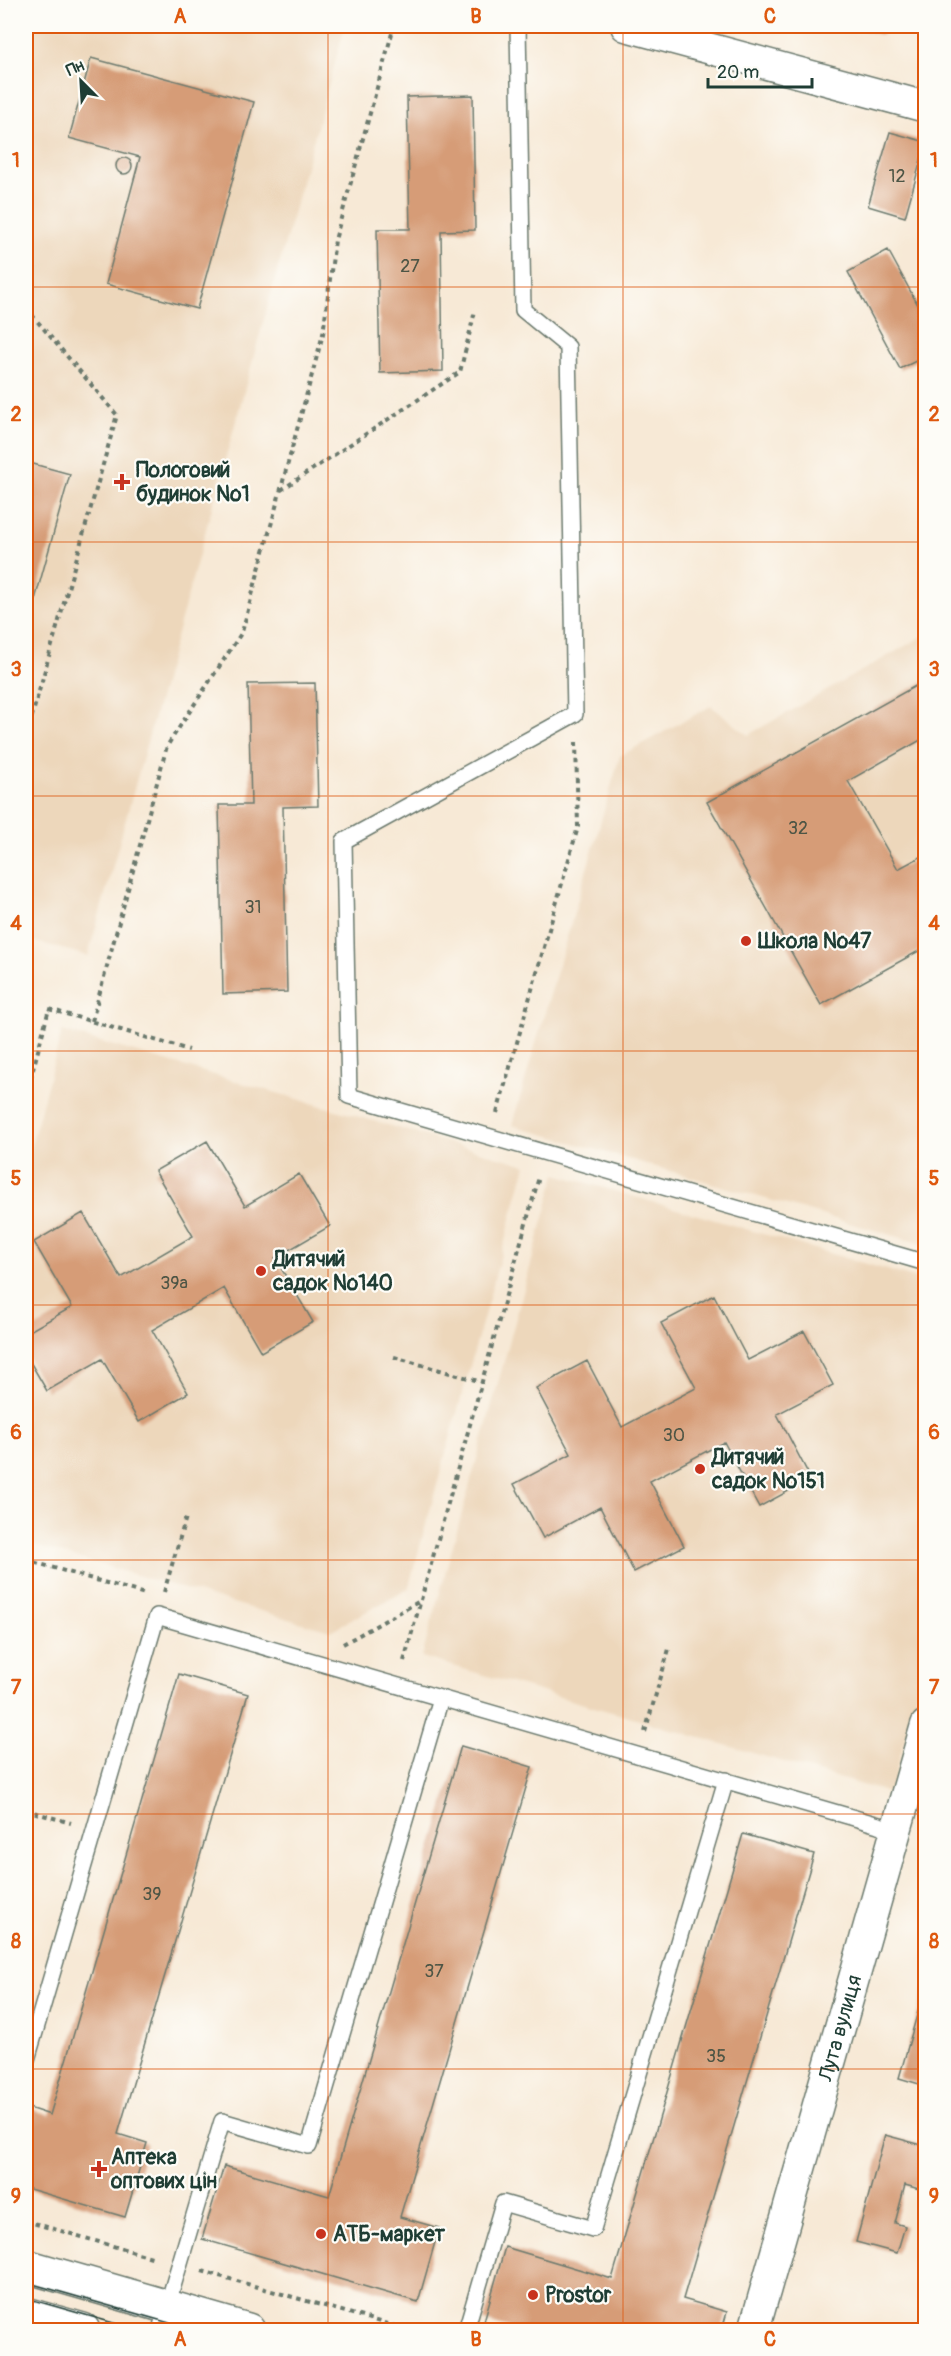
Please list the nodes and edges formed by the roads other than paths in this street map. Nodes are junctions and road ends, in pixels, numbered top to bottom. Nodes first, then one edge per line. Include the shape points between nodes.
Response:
1 (518, 26) edge
2 (626, 26) edge
3 (926, 107) edge
4 (926, 1263) edge
5 (441, 1698) junction
6 (926, 1725) edge
7 (726, 1780) junction
8 (896, 1830) junction
9 (26, 2063) edge
10 (26, 2265) edge
11 (26, 2314) edge
12 (163, 2319) edge
13 (83, 2331) edge
14 (248, 2331) edge
15 (466, 2331) edge
16 (754, 2331) edge

1 - 4 lane via 523,310 568,347 575,714 344,841 349,1096
2 - 3 street
5 - 7 lane
5 - 9 lane via 158,1616
5 - 12 lane via 309,2146 222,2121
6 - 8 street, Лута вулиця
7 - 8 lane
7 - 15 lane via 594,2229 504,2203
8 - 16 street, Лута вулиця
10 - 12 main road
11 - 13 main road
12 - 14 main road

